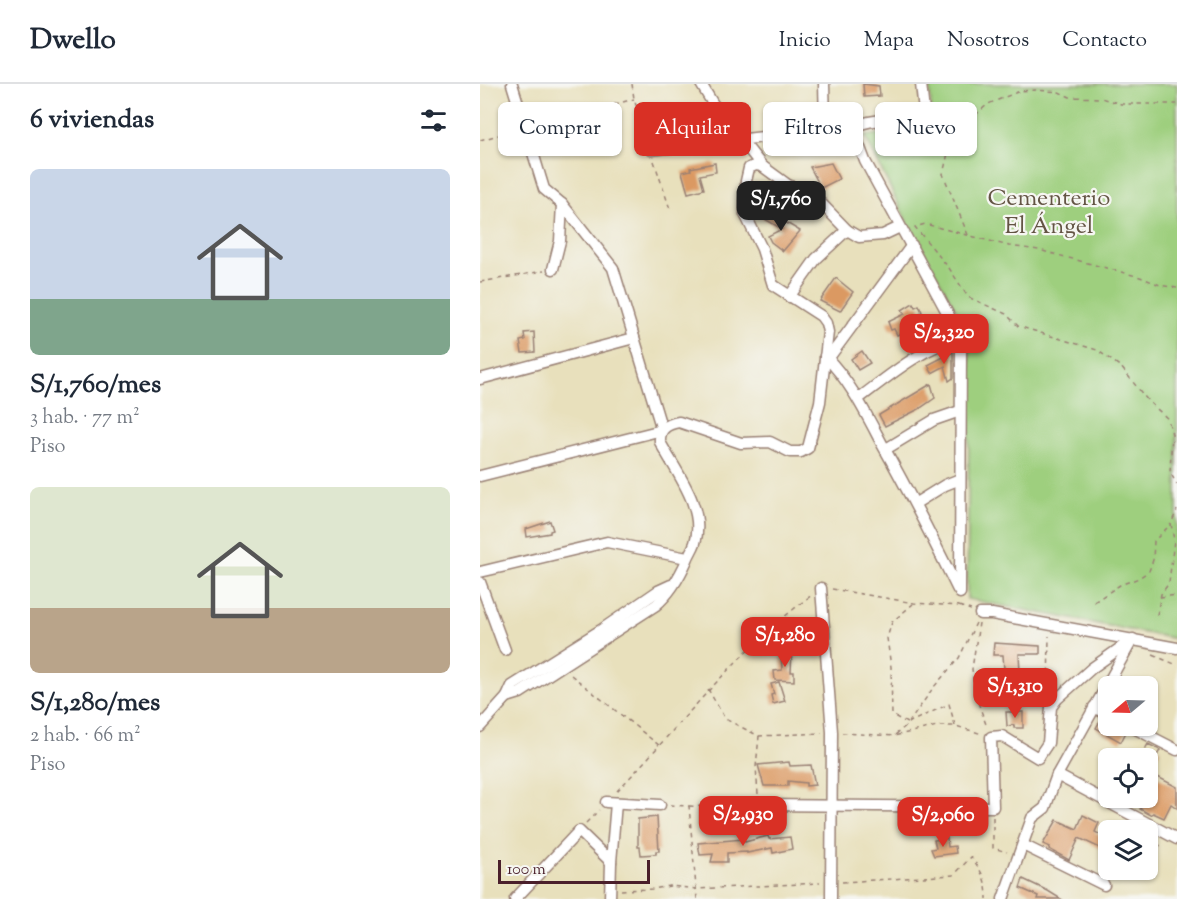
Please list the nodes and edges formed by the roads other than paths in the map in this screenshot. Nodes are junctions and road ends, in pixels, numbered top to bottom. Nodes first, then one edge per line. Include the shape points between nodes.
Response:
1 (512, 84) edge
2 (701, 84) edge
3 (824, 84) edge
4 (921, 84) edge
5 (711, 102) edge
6 (824, 102) edge
7 (863, 123) edge
8 (751, 152) edge
9 (863, 156) edge
10 (762, 166) junction
11 (562, 204) junction
12 (900, 227) junction
13 (847, 230) junction
14 (912, 245) junction
15 (553, 269) road end
16 (789, 297) junction
17 (634, 338) junction
18 (961, 338) junction
19 (826, 357) junction
20 (480, 379) edge
21 (858, 399) junction
22 (960, 411) junction
23 (662, 429) junction
24 (886, 449) junction
25 (480, 476) edge
26 (960, 479) junction
27 (916, 503) junction
28 (687, 558) junction
29 (480, 572) edge
30 (480, 582) edge
31 (671, 585) junction
32 (821, 588) road end
33 (980, 614) road end
34 (1133, 639) junction
35 (1177, 648) edge
36 (505, 650) dead end
37 (507, 697) junction
38 (1094, 707) junction
39 (1098, 709) edge
40 (480, 726) edge
41 (1150, 736) edge
42 (1177, 750) edge
43 (1057, 775) junction
44 (660, 805) road end
45 (760, 805) road end
46 (831, 806) junction
47 (1173, 840) edge
48 (1023, 845) junction
49 (611, 862) junction
50 (1104, 885) dead end
51 (611, 895) edge
52 (515, 899) edge
53 (831, 899) edge
54 (1003, 899) edge

1 - 11 street via 544,189
2 - 5 street
3 - 6 street
4 - 7 street via 924,112 918,120
8 - 10 street
9 - 12 street
10 - 13 street via 816,198
10 - 16 street via 749,168 746,214 773,285
11 - 15 street via 560,241
11 - 17 street via 613,268
12 - 13 street via 883,235 859,237
12 - 14 street
13 - 16 street via 816,259
14 - 18 street
14 - 19 street
16 - 19 street via 826,322
17 - 20 street
17 - 23 street
18 - 21 street via 916,358
18 - 22 street
19 - 21 street
19 - 23 street via 812,438 808,448 801,452 790,452 770,442 741,443 679,422
21 - 24 street
22 - 24 street via 934,420
22 - 26 street
23 - 25 street
23 - 28 street via 660,442 695,504 695,542
24 - 27 street
26 - 27 street
26 - 27 street via 960,593
28 - 29 street via 607,542
28 - 31 street
30 - 36 street
31 - 37 street via 512,686
31 - 37 street via 656,605 520,693
32 - 46 street via 832,732
33 - 34 street
34 - 35 street
34 - 38 street
34 - 46 street via 1068,688 1050,707 1048,743 1038,758 1002,736 991,737 993,807
37 - 40 street
38 - 39 street
38 - 43 street
41 - 42 street
43 - 47 street
43 - 48 street via 1045,808 1032,818
44 - 49 street via 611,803
45 - 46 street
46 - 53 street
48 - 50 street
48 - 54 street
49 - 51 street
49 - 52 street via 579,831

